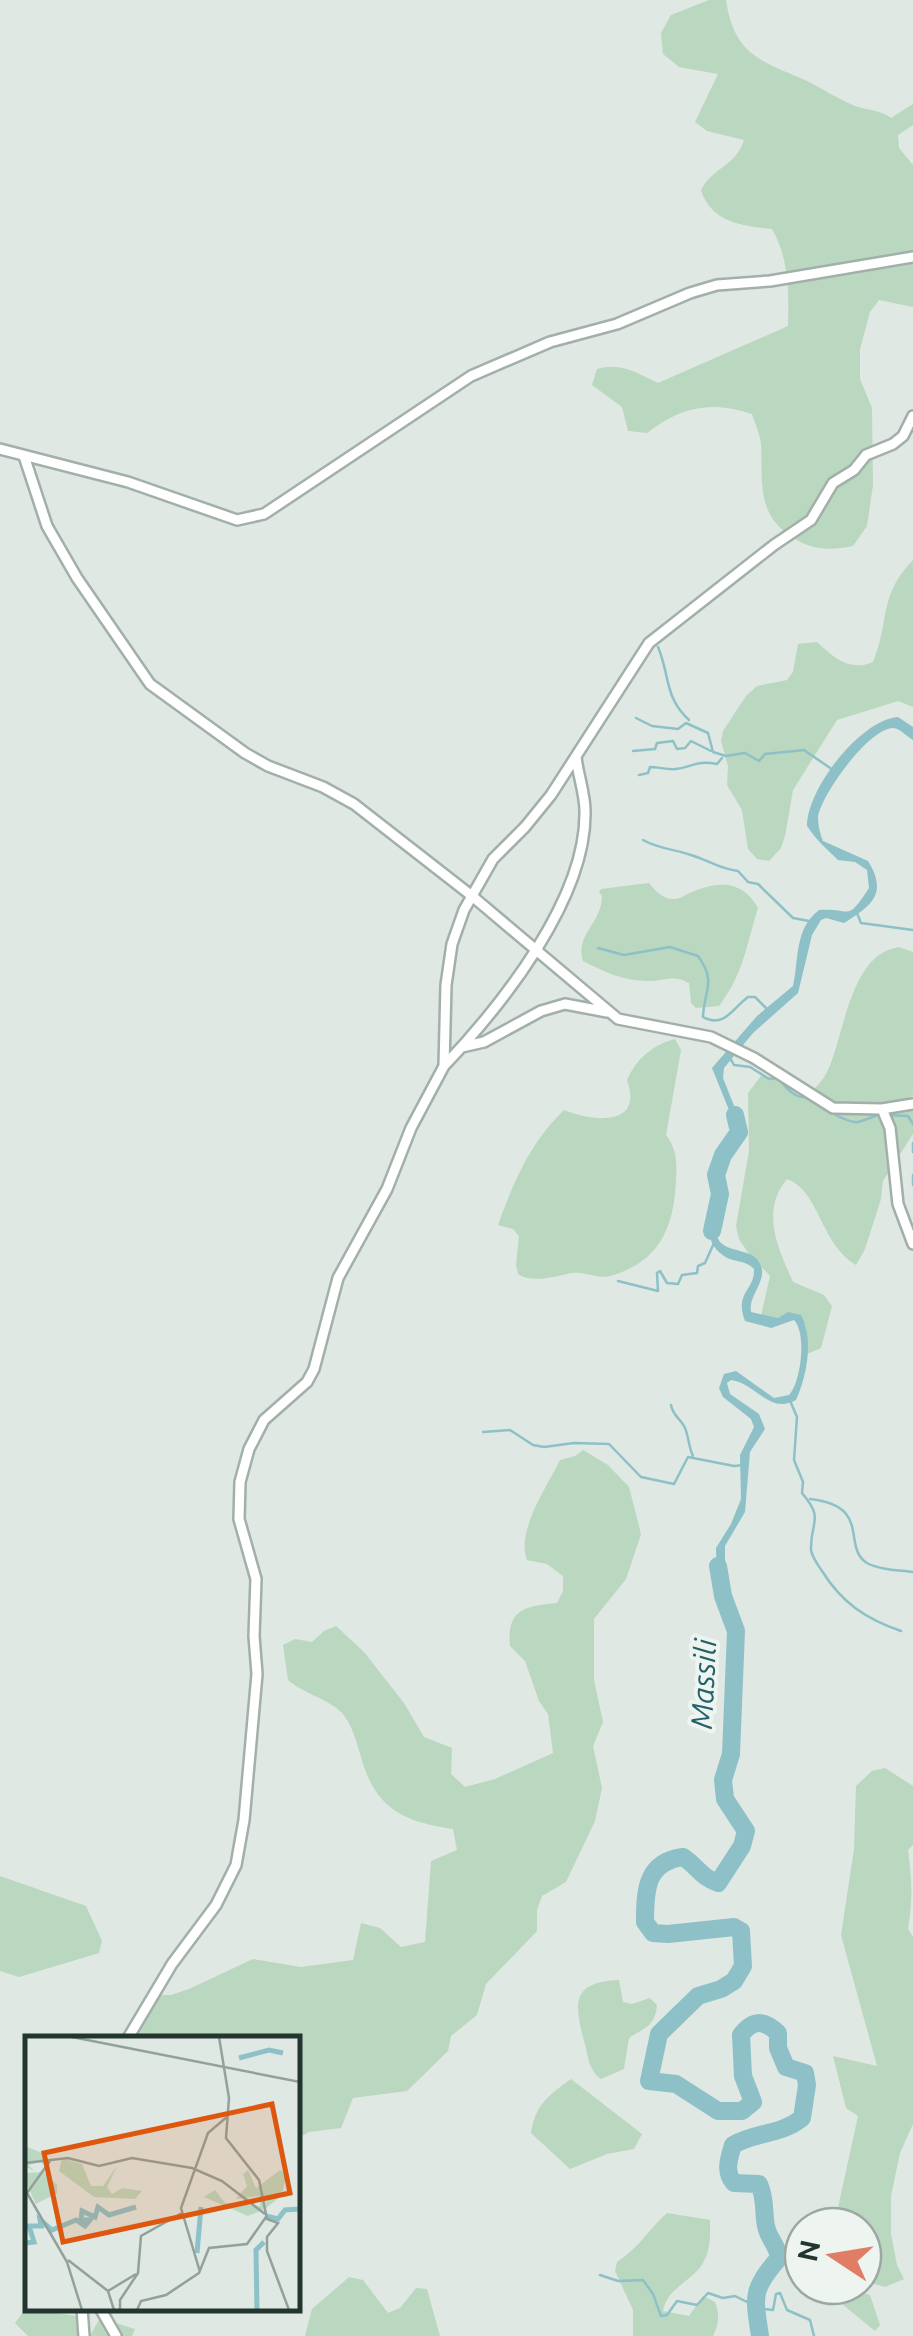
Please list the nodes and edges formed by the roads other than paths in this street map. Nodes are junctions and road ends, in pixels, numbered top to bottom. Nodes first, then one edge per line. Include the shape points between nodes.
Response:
1 (913, 257) edge
2 (913, 416) edge
3 (0, 450) edge
4 (24, 456) junction
5 (576, 758) junction
6 (472, 896) junction
7 (536, 950) junction
8 (610, 1013) junction
9 (462, 1046) junction
10 (444, 1066) junction
11 (913, 1104) edge
12 (882, 1109) junction
13 (913, 1244) edge
14 (129, 2036) edge
15 (82, 2311) edge
16 (102, 2311) edge
17 (84, 2336) edge
18 (116, 2336) edge

1 - 4 street via 716,286 550,342 471,376 250,518 237,520 128,482
2 - 5 street via 903,436 833,483 811,520 649,643
3 - 4 street
4 - 6 street via 47,526 150,684 245,753 354,804
5 - 6 street via 525,828 493,859
5 - 7 street via 586,810 583,832 560,908
6 - 7 street
6 - 10 street via 452,944
7 - 8 street
7 - 9 street
8 - 9 street via 565,1004
8 - 12 street via 640,1026 711,1037 834,1108
9 - 10 street
10 - 14 street via 338,1278 314,1370 264,1420 249,1449 239,1520 256,1579 257,1674 236,1865
11 - 12 street
12 - 13 street via 898,1204
15 - 17 street
16 - 18 street

